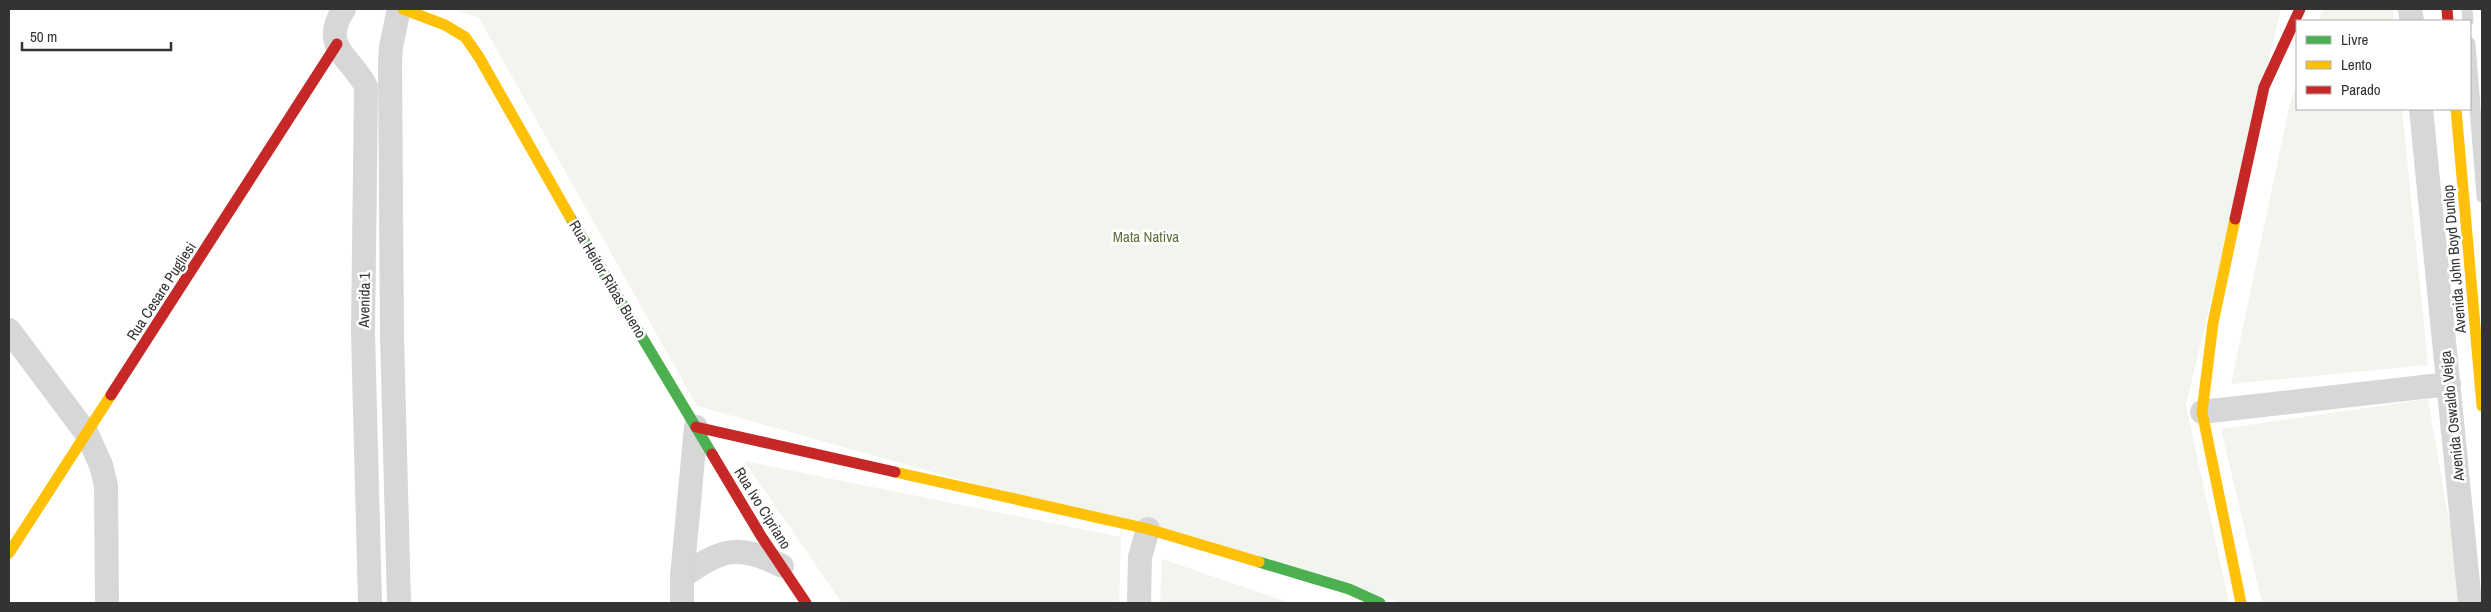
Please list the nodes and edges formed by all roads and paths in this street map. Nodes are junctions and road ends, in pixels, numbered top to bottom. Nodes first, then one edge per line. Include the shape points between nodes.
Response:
1 (344, 9) edge
2 (399, 9) edge
3 (403, 9) edge
4 (2300, 9) edge
5 (391, 47) junction
6 (341, 53) junction
7 (2471, 56) edge
8 (2420, 110) edge
9 (2456, 110) edge
10 (2482, 197) edge
11 (9, 330) edge
12 (2449, 384) junction
13 (2482, 406) edge
14 (2202, 412) junction
15 (696, 427) junction
16 (87, 434) junction
17 (1148, 529) junction
18 (9, 553) edge
19 (782, 566) junction
20 (682, 576) junction
21 (107, 603) edge
22 (370, 603) edge
23 (399, 603) edge
24 (682, 603) edge
25 (806, 603) edge
26 (1139, 603) edge
27 (1380, 603) edge
28 (2241, 603) edge
29 (2470, 603) edge

1 - 6 street via 337,24
2 - 5 street, Avenida 1
3 - 15 street, Rua Heitor Ribas Bueno via 445,25 465,37 480,57 579,233
4 - 14 street via 2264,87 2213,323
5 - 6 street via 376,60 366,63
5 - 23 street, Avenida 1 via 392,336
6 - 16 street, Rua Cesare Pugliesi
6 - 22 street, Avenida 1 via 366,87 363,333
7 - 10 lane
8 - 12 street, Avenida Oswaldo Veiga
9 - 13 street, Avenida John Boyd Dunlop
11 - 16 street
12 - 14 street
12 - 29 street, Avenida Oswaldo Veiga
14 - 28 street
15 - 17 street
15 - 19 street, Rua Ivo Cipriano
15 - 20 street
16 - 18 street, Rua Cesare Pugliesi
16 - 21 street via 101,465 106,486
17 - 26 street via 1140,557
17 - 27 street via 1349,589
19 - 20 street via 747,551 728,552 703,562
19 - 25 street, Rua Ivo Cipriano
20 - 24 street

